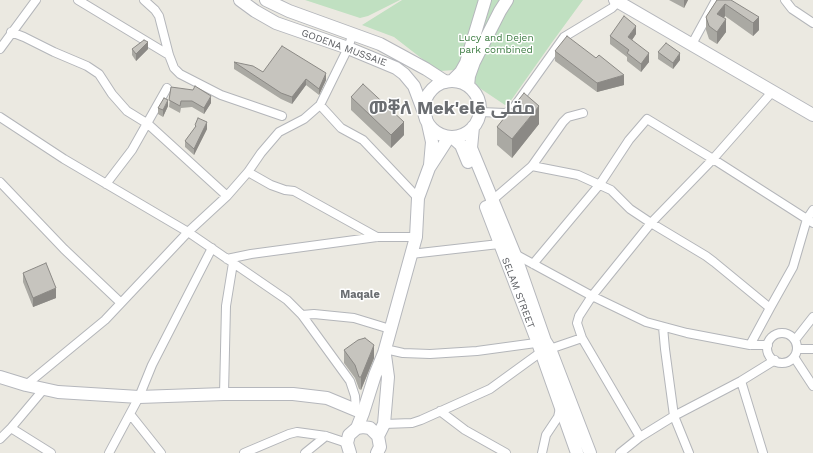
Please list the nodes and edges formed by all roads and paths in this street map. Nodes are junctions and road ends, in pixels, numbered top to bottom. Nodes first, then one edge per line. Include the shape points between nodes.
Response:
1 (36, 0) edge
2 (78, 0) edge
3 (144, 0) edge
4 (240, 0) edge
5 (266, 0) edge
6 (485, 0) edge
7 (507, 0) edge
8 (716, 0) edge
9 (785, 0) edge
10 (618, 1) edge
11 (813, 23) edge
12 (11, 32) junction
13 (353, 33) junction
14 (692, 44) junction
15 (348, 48) junction
16 (0, 49) edge
17 (169, 55) junction
18 (449, 81) junction
19 (468, 86) junction
20 (167, 88) dead end
21 (772, 92) junction
22 (320, 105) junction
23 (480, 112) junction
24 (583, 113) dead end
25 (813, 115) edge
26 (0, 116) edge
27 (282, 116) dead end
28 (427, 120) junction
29 (148, 124) junction
30 (473, 127) junction
31 (451, 137) junction
32 (714, 159) junction
33 (532, 166) junction
34 (429, 168) junction
35 (248, 172) junction
36 (0, 182) edge
37 (106, 184) junction
38 (600, 184) junction
39 (227, 196) junction
40 (418, 198) junction
41 (489, 203) junction
42 (813, 210) edge
43 (810, 221) edge
44 (651, 224) junction
45 (188, 232) junction
46 (377, 237) junction
47 (416, 237) junction
48 (503, 240) junction
49 (212, 248) junction
50 (412, 254) junction
51 (515, 255) junction
52 (230, 261) junction
53 (533, 264) junction
54 (592, 296) junction
55 (121, 303) junction
56 (770, 308) junction
57 (302, 315) junction
58 (813, 317) edge
59 (663, 327) junction
60 (390, 329) junction
61 (582, 338) junction
62 (795, 340) junction
63 (750, 345) junction
64 (768, 345) junction
65 (544, 347) junction
66 (813, 349) edge
67 (385, 351) junction
68 (795, 353) junction
69 (774, 360) junction
70 (0, 377) edge
71 (741, 381) junction
72 (26, 386) junction
73 (813, 386) edge
74 (43, 390) junction
75 (224, 394) junction
76 (139, 396) junction
77 (561, 406) junction
78 (360, 411) junction
79 (440, 411) junction
80 (130, 414) junction
81 (674, 416) junction
82 (384, 424) junction
83 (11, 428) junction
84 (357, 428) junction
85 (326, 436) junction
86 (378, 436) junction
87 (640, 437) junction
88 (0, 439) edge
89 (348, 448) edge
90 (51, 453) edge
91 (109, 453) edge
92 (161, 453) edge
93 (244, 453) edge
94 (305, 453) edge
95 (378, 453) edge
96 (506, 453) edge
97 (542, 453) edge
98 (577, 453) edge
99 (590, 453) edge
100 (620, 453) edge
101 (689, 453) edge
102 (763, 453) edge

1 - 12 street
2 - 17 street
3 - 17 street via 159,16
4 - 15 street, GODENA MUSSAIE via 276,23
5 - 13 street, GODENA MUSSAIE via 289,11
6 - 18 street via 466,64 461,72
7 - 19 street via 474,62
8 - 14 street
9 - 11 street via 792,10
10 - 14 street
10 - 23 street via 612,8 564,37 512,110 505,113
12 - 16 street
12 - 29 street via 87,66 99,74 127,111
13 - 15 street
13 - 18 street, GODENA MUSSAIE via 388,48
14 - 21 street
15 - 22 street
15 - 28 street, GODENA MUSSAIE via 396,68 404,74 414,86
17 - 27 street via 174,68 180,74 212,91
18 - 19 street
18 - 28 street via 436,86 428,95 424,106
19 - 23 street via 478,100
20 - 29 street
21 - 25 street
21 - 32 street
22 - 35 street via 304,119 279,132
22 - 40 street via 341,128 363,140
23 - 30 street
24 - 33 street via 568,117 563,122
26 - 37 street
28 - 31 street via 436,132
28 - 34 street via 432,142
29 - 37 street
29 - 39 street
30 - 31 street via 463,134
30 - 41 street via 471,148
31 - 34 street
31 - 41 street via 461,145
32 - 38 street via 647,118
32 - 43 street
32 - 44 street
33 - 38 street via 578,175
33 - 41 street
34 - 40 street
35 - 39 street
35 - 46 street via 285,190 294,191
36 - 55 street via 64,249
37 - 45 street
38 - 44 street via 611,190 630,209
38 - 53 street
39 - 45 street
40 - 47 street
41 - 48 street
42 - 43 street
43 - 56 street via 792,267
44 - 54 street
44 - 56 street via 706,256
45 - 49 street
45 - 55 street
46 - 47 street
46 - 52 street via 251,254
47 - 50 street
48 - 50 street
48 - 51 street, SELAM STREET
48 - 65 street, SELAM STREET
49 - 52 street
49 - 76 street via 152,365
50 - 60 street
51 - 53 street
51 - 65 street, SELAM STREET
52 - 57 street via 287,300
52 - 75 street
53 - 54 street
54 - 59 street via 646,322
54 - 61 street via 577,323
55 - 72 street via 105,320
56 - 63 street
57 - 60 street via 354,318
57 - 78 street via 350,381
58 - 62 street
59 - 63 street
59 - 81 street
60 - 67 street
61 - 65 street
61 - 87 street
62 - 64 street via 782,333 774,336
62 - 68 street
63 - 64 street
64 - 69 street via 769,354
65 - 67 street via 430,354
65 - 77 street, SELAM STREET
65 - 79 street via 490,389
65 - 99 street, SELAM STREET
66 - 68 street
67 - 78 street
67 - 82 street via 388,377
68 - 69 street via 785,362
68 - 73 street
69 - 71 street
70 - 72 street
71 - 81 street
71 - 102 street
72 - 74 street
74 - 76 street
74 - 83 street
75 - 76 street
75 - 78 street via 293,394 327,398
76 - 80 street
77 - 97 street via 558,417 546,435
77 - 98 street, SELAM STREET
78 - 84 street
79 - 82 street via 412,423
79 - 96 street via 465,430
80 - 91 street
80 - 92 street
81 - 87 street
81 - 101 street
82 - 86 street
83 - 88 street
83 - 90 street
84 - 86 street via 370,428
84 - 89 street via 349,435
85 - 89 street
85 - 93 street via 303,432 289,434
85 - 94 street
86 - 95 street
87 - 100 street

